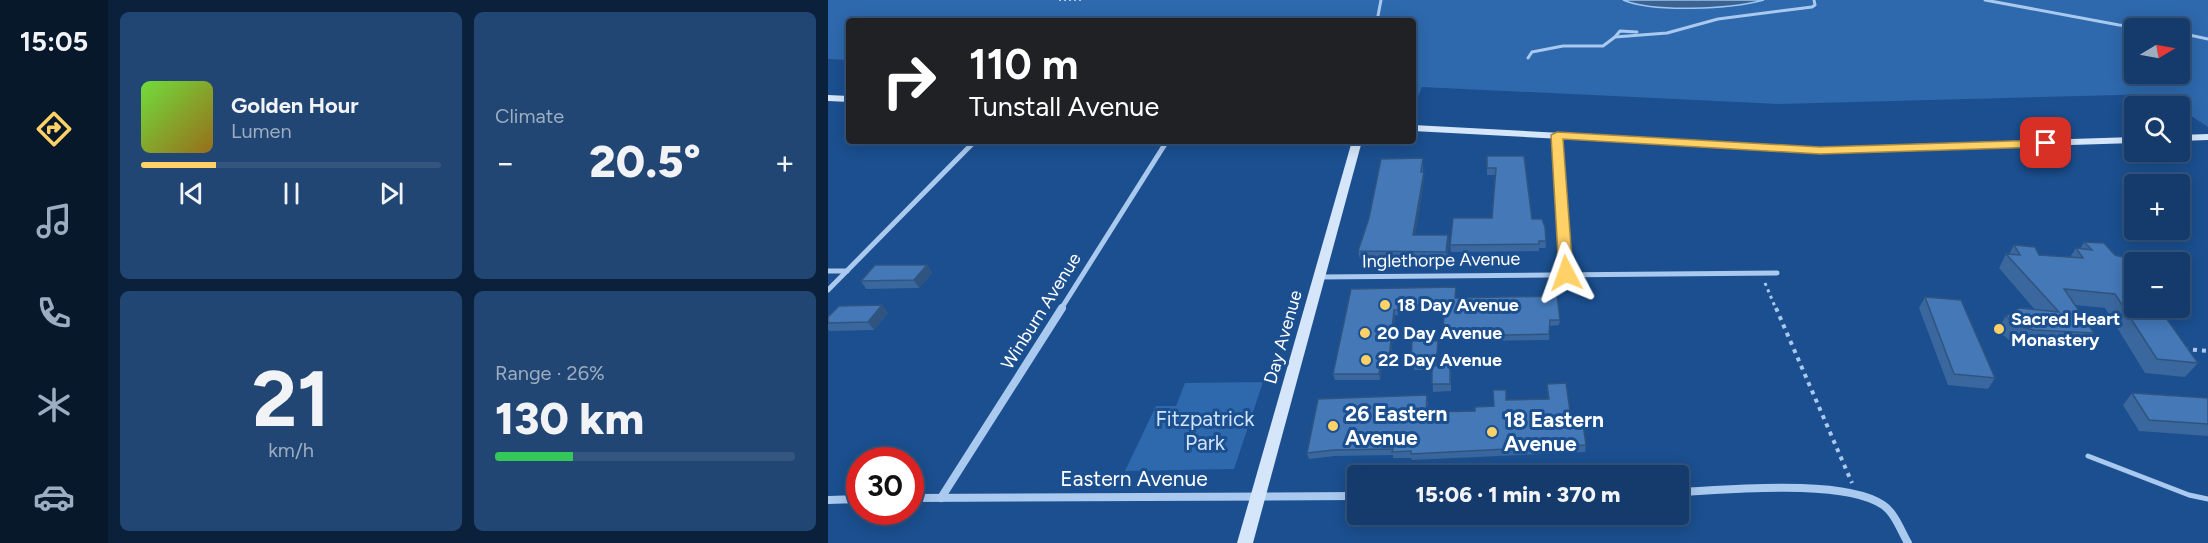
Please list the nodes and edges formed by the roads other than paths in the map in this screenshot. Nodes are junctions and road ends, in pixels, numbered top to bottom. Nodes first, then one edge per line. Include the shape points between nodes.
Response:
1 (1381, 0) edge
2 (1814, 0) edge
3 (1985, 0) edge
4 (1377, 18) edge
5 (2124, 25) edge
6 (2190, 35) edge
7 (2208, 39) edge
8 (1528, 58) dead end
9 (828, 98) edge
10 (846, 99) edge
11 (1416, 128) edge
12 (1557, 135) junction
13 (2208, 137) edge
14 (2190, 138) edge
15 (2124, 140) edge
16 (972, 144) edge
17 (1165, 144) edge
18 (1356, 144) edge
19 (828, 271) edge
20 (847, 271) junction
21 (1566, 273) junction
22 (1777, 273) dead end
23 (1320, 277) junction
24 (828, 290) edge
25 (2088, 456) dead end
26 (1689, 492) edge
27 (1347, 496) edge
28 (1258, 497) junction
29 (924, 498) edge
30 (941, 498) junction
31 (846, 499) edge
32 (2208, 499) edge
33 (828, 500) edge
34 (1245, 543) edge
35 (1908, 543) edge

1 - 4 lane
2 - 8 lane via 1812,7 1719,20 1668,33 1620,31 1603,46 1563,45 1532,52
3 - 5 lane
6 - 7 lane
9 - 10 street
11 - 12 street
12 - 15 street via 1820,150
12 - 21 street
13 - 14 street
16 - 20 street
17 - 30 street, Winburn Avenue
18 - 23 street, Day Avenue
19 - 20 street
20 - 24 street
21 - 22 street, Inglethorpe Avenue
21 - 23 street, Inglethorpe Avenue
23 - 28 street, Day Avenue
25 - 32 lane
26 - 35 street via 1821,490 1856,494 1882,504 1897,521
27 - 28 street, Eastern Avenue
28 - 30 street, Eastern Avenue
28 - 34 street, Day Avenue
29 - 30 street, Eastern Avenue
31 - 33 street

